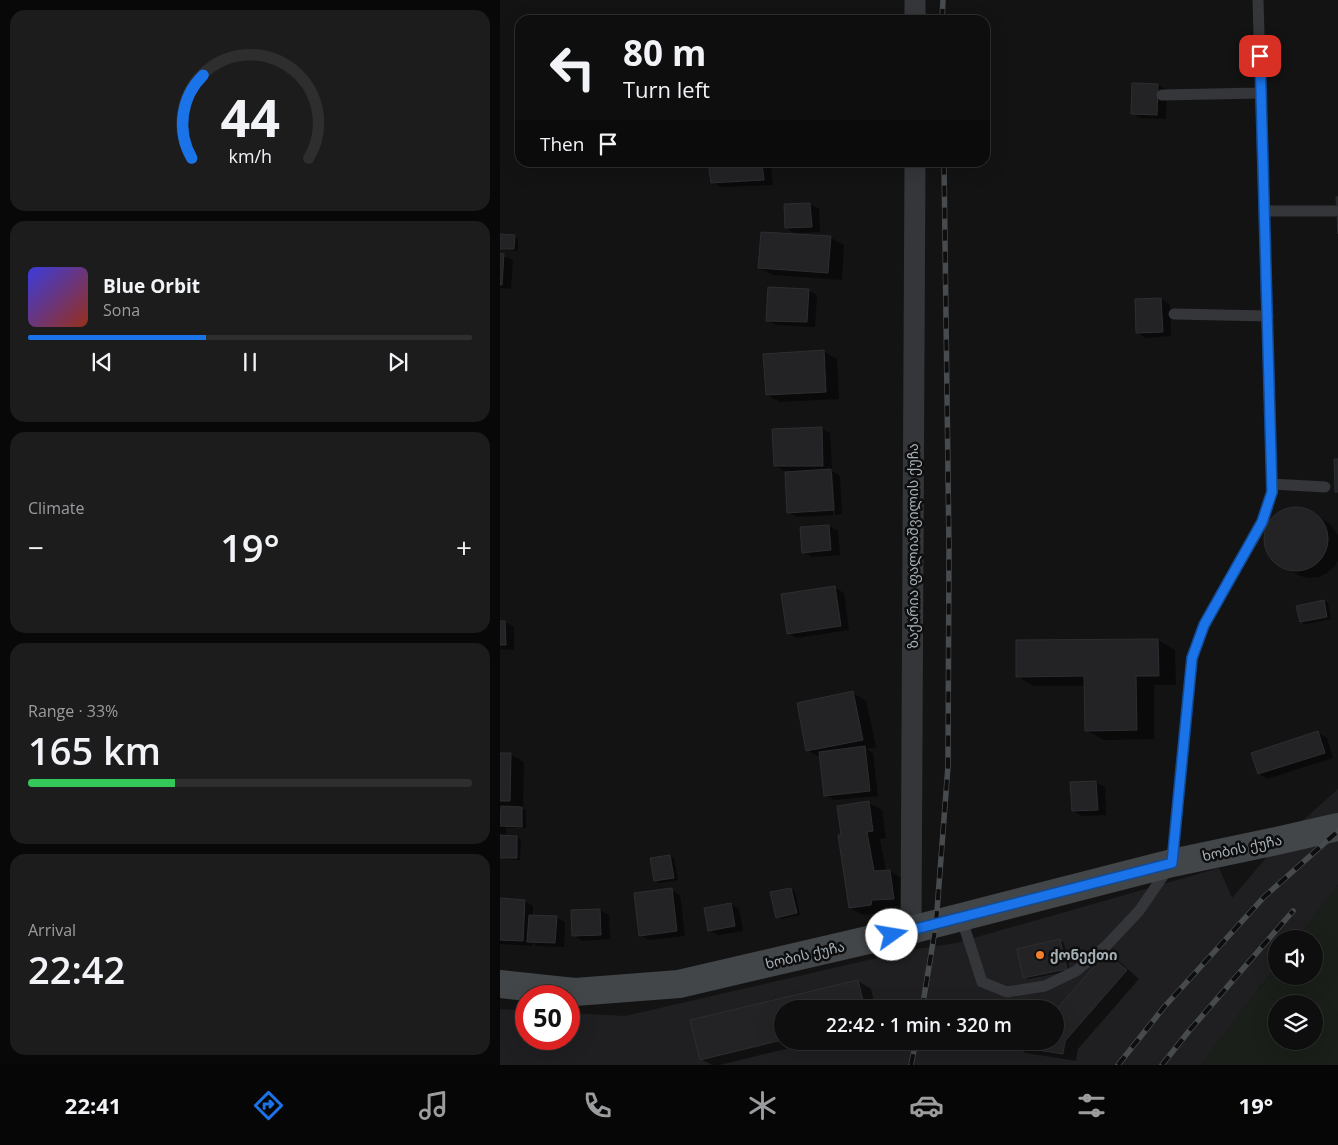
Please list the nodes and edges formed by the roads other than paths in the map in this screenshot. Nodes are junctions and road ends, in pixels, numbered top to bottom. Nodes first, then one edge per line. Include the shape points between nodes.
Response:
1 (915, 0) edge
2 (1258, 0) edge
3 (915, 15) edge
4 (1261, 93) junction
5 (1162, 95) dead end
6 (915, 167) edge
7 (1264, 211) junction
8 (1335, 211) dead end
9 (1174, 314) dead end
10 (1268, 316) junction
11 (1272, 484) junction
12 (1325, 486) dead end
13 (1338, 826) edge
14 (1172, 863) junction
15 (961, 917) junction
16 (911, 930) junction
17 (500, 984) edge

1 - 3 street
2 - 4 lane
4 - 5 lane
4 - 7 lane
6 - 16 street, ზაქარია ფალიაშვილის ქუჩა
7 - 8 lane
7 - 10 lane
9 - 10 lane
10 - 11 lane
11 - 12 lane
11 - 14 lane via 1262,522 1204,625 1192,658
13 - 14 main road, ხობის ქუჩა
14 - 15 main road, ხობის ქუჩა
14 - 15 lane via 1139,910 1106,946 1076,971 1045,986 1007,992 982,982
15 - 16 main road, ხობის ქუჩა
16 - 17 main road, ხობის ქუჩა via 679,984 575,992

